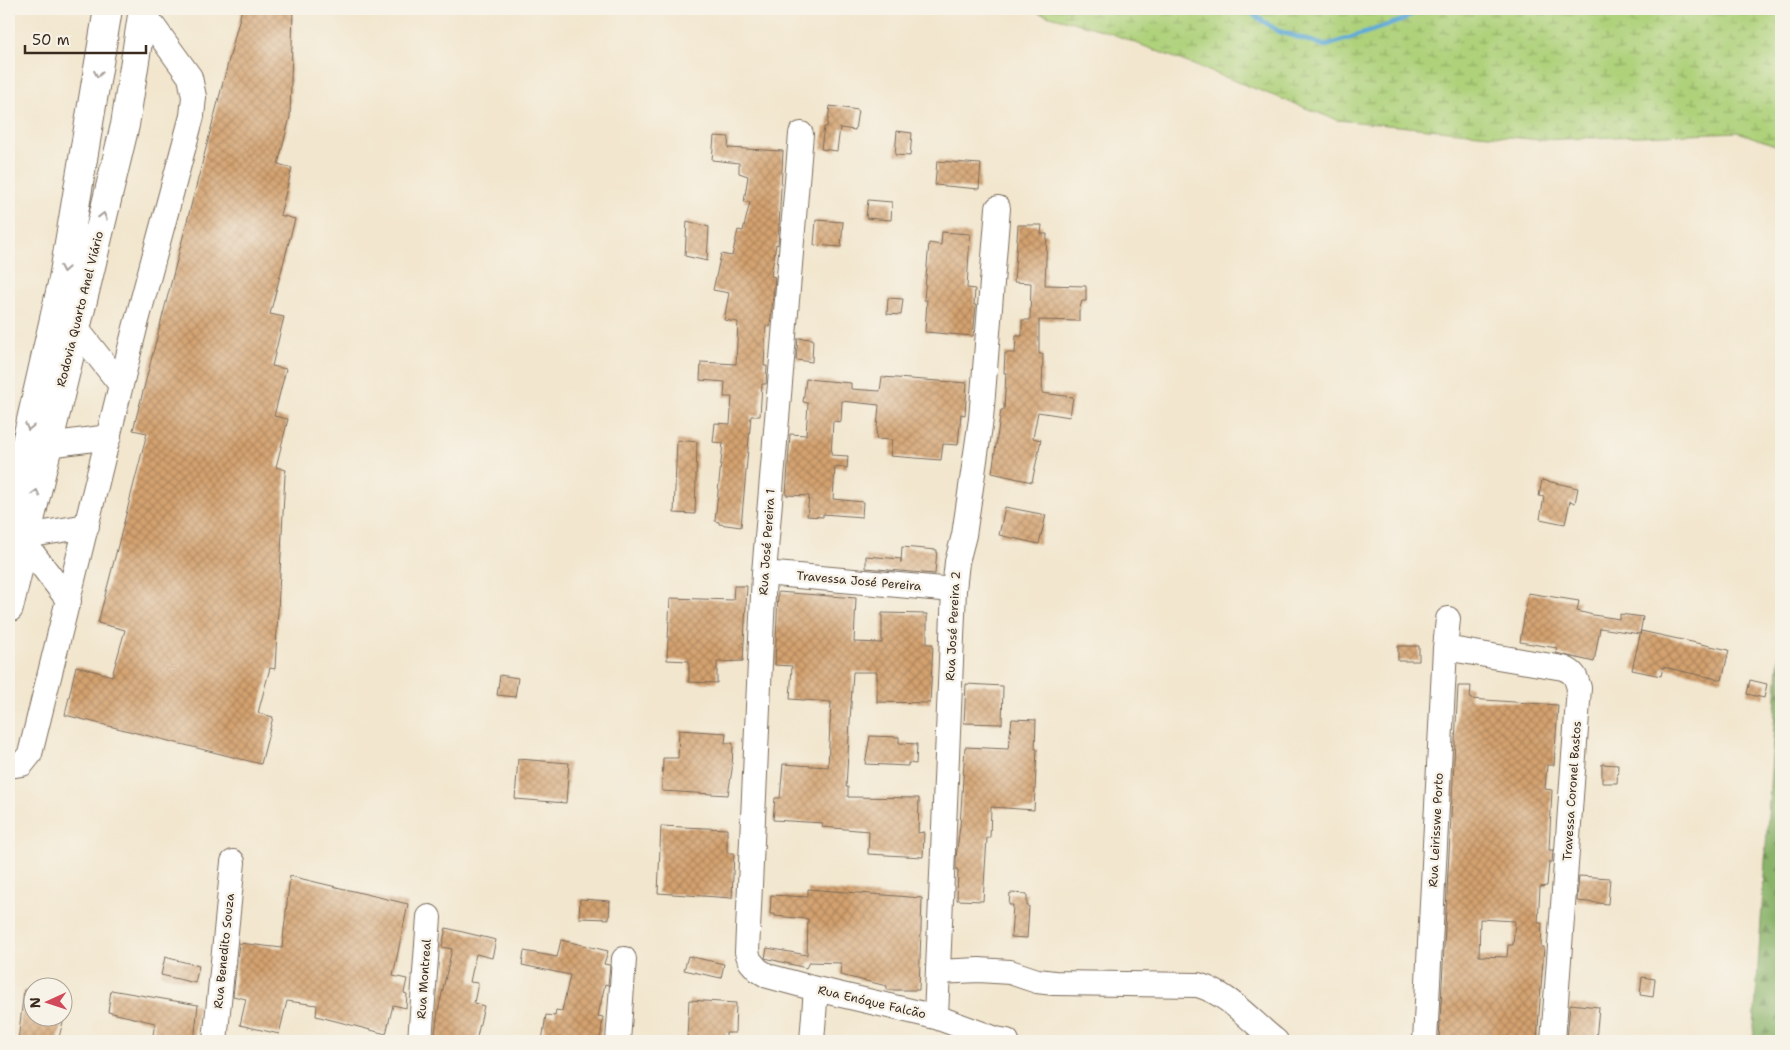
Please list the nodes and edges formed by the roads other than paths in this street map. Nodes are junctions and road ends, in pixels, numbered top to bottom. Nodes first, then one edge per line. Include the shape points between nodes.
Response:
1 (108, 9) edge
2 (143, 10) edge
3 (801, 134) dead end
4 (998, 208) dead end
5 (76, 328) junction
6 (121, 385) junction
7 (109, 437) junction
8 (48, 445) junction
9 (88, 526) junction
10 (20, 531) edge
11 (764, 573) junction
12 (954, 590) junction
13 (69, 601) junction
14 (9, 608) edge
15 (1448, 619) dead end
16 (1445, 648) junction
17 (9, 766) edge
18 (233, 862) dead end
19 (429, 917) dead end
20 (747, 952) joint
21 (624, 959) dead end
22 (938, 972) junction
23 (816, 989) junction
24 (936, 1017) junction
25 (1273, 1040) edge
26 (215, 1041) edge
27 (420, 1041) edge
28 (618, 1041) edge
29 (812, 1041) edge
30 (1007, 1041) edge
31 (1425, 1041) edge
32 (1553, 1041) edge

1 -> 10 highway, Rodovia Quarto Anel Viário
5 -> 2 highway, Rodovia Quarto Anel Viário via 125,126
2 - 6 street via 190,77 194,97 192,116
3 - 11 street, Rua José Pereira 1
4 - 12 street, Rua José Pereira 2 via 981,419
5 - 6 street
5 - 8 highway, Rodovia Quarto Anel Viário
6 - 7 street
7 - 8 street
7 - 9 street
10 -> 8 highway, Rodovia Quarto Anel Viário
9 - 10 street
9 - 13 street
10 - 13 street
10 - 14 highway, Rodovia Quarto Anel Viário
11 - 12 street, Travessa José Pereira
11 - 20 street, Rua José Pereira 1
12 - 22 street, Rua José Pereira 2
13 - 17 street via 30,754 22,764
15 - 16 street, Rua Leirisswe Porto
16 - 31 street, Rua Leirisswe Porto
16 - 32 street, Travessa Coronel Bastos via 1563,668 1573,671 1577,678 1579,688
18 - 26 street, Rua Benedito Souza
19 - 27 street, Rua Montreal
20 - 23 street, Rua Enóque Falcão via 750,962 768,976
21 - 28 street
22 - 24 street, Rua José Pereira 2
22 - 25 street via 1010,972 1054,983 1198,985 1229,1000
23 - 24 street, Rua Enóque Falcão
23 - 29 street
24 - 30 street, Rua Enóque Falcão

